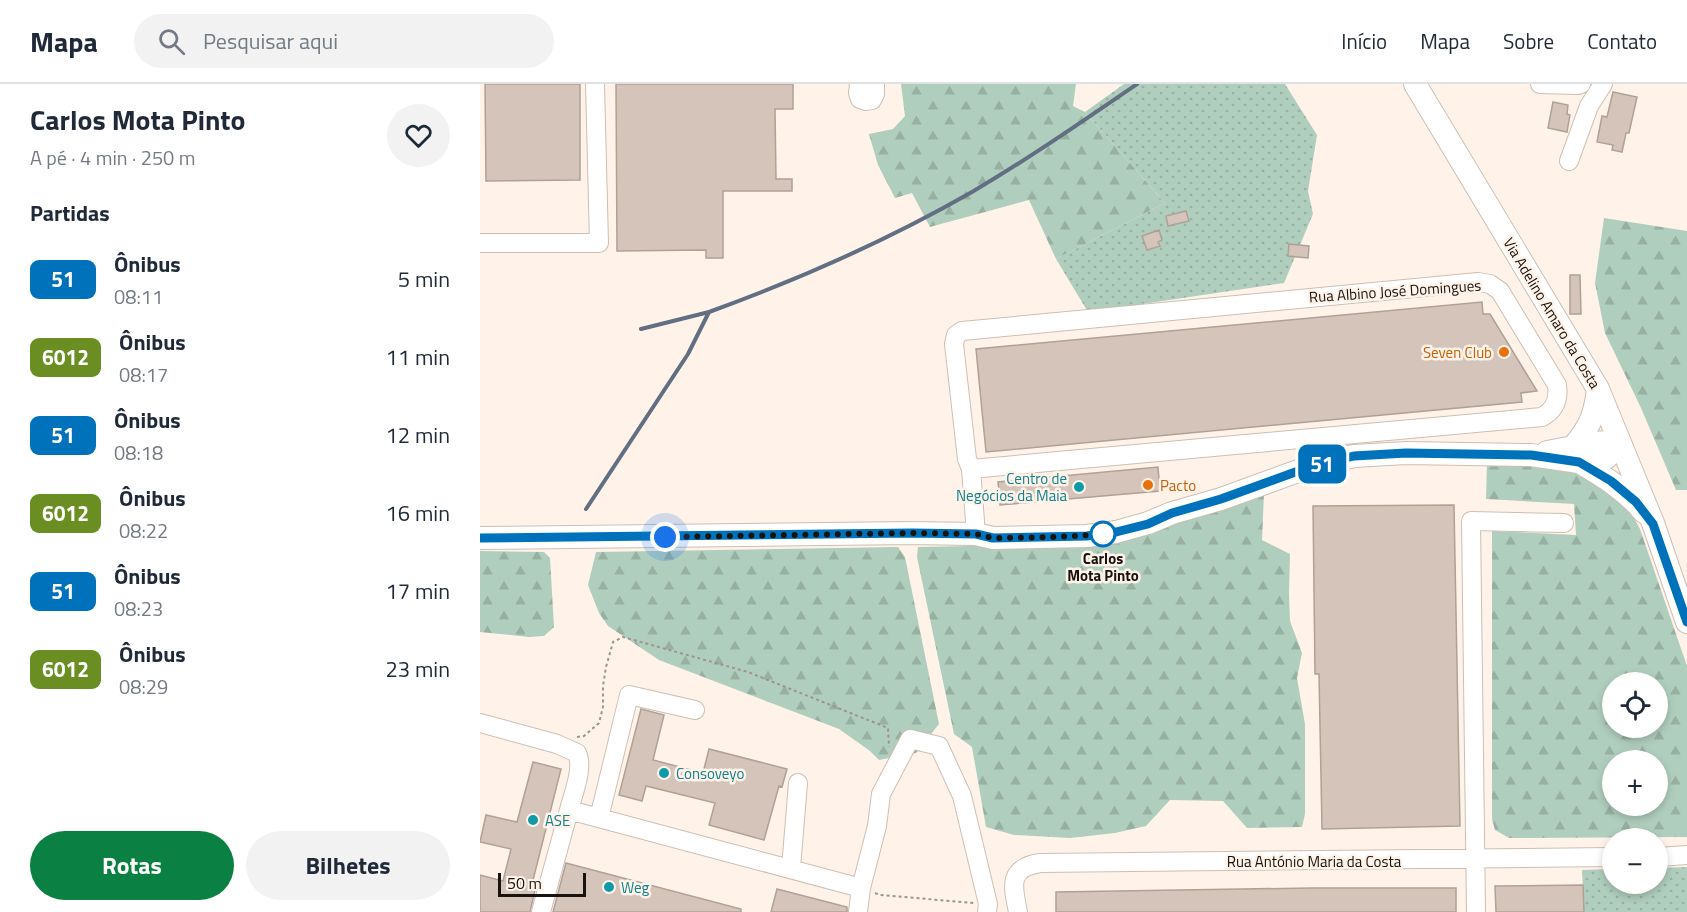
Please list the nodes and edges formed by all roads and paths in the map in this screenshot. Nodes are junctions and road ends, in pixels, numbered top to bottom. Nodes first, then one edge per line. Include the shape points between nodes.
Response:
1 (595, 84) edge
2 (859, 84) edge
3 (875, 84) edge
4 (1415, 84) edge
5 (1540, 84) edge
6 (1581, 84) edge
7 (1603, 84) edge
8 (1569, 161) dead end
9 (480, 243) edge
10 (1598, 389) junction
11 (1619, 441) junction
12 (1576, 454) junction
13 (971, 469) junction
14 (1564, 523) dead end
15 (1653, 524) junction
16 (976, 534) junction
17 (480, 538) edge
18 (1687, 622) edge
19 (695, 710) dead end
20 (480, 723) edge
21 (569, 748) junction
22 (891, 774) junction
23 (798, 783) dead end
24 (569, 810) junction
25 (599, 818) junction
26 (1687, 855) edge
27 (1668, 856) edge
28 (1602, 857) edge
29 (1476, 860) junction
30 (791, 868) junction
31 (861, 888) junction
32 (988, 908) edge
33 (540, 912) edge
34 (858, 912) edge
35 (1018, 912) edge
36 (1476, 912) edge

1 - 9 street via 599,243
2 - 3 street via 860,99 866,101 872,100
4 - 10 main road, Via Adelino Amaro da Costa
5 - 6 street
7 - 8 street via 1590,106
10 - 11 main road, Via Adelino Amaro da Costa
10 - 12 main road via 1596,409
11 - 12 main road via 1606,458 1594,462
11 - 15 main road, Via Adelino Amaro da Costa
12 - 15 main road via 1636,502
12 - 16 main road via 1354,456 1172,513 1070,524 991,526
13 - 13 street, Rua Albino José Domingues via 1542,417 1555,405 1557,385 1500,291 1478,282 962,331 956,335 954,344
13 - 16 street, Rua Albino José Domingues
14 - 29 street via 1472,521
15 - 18 main road, Via Adelino Amaro da Costa
16 - 17 main road
19 - 25 street via 629,695
20 - 21 street
21 - 22 path via 577,737 599,723 606,667 613,642 623,637 748,672 888,728
21 - 24 street via 581,760
22 - 31 street via 881,794
22 - 32 street via 910,739 939,746 962,796
23 - 30 street
24 - 25 street
24 - 33 street
25 - 30 street
26 - 27 street
28 - 29 street, Rua António Maria da Costa
29 - 35 street, Rua António Maria da Costa via 1040,862 1018,872 1013,885
29 - 36 street
30 - 31 street
31 - 32 path via 880,895
31 - 34 street

